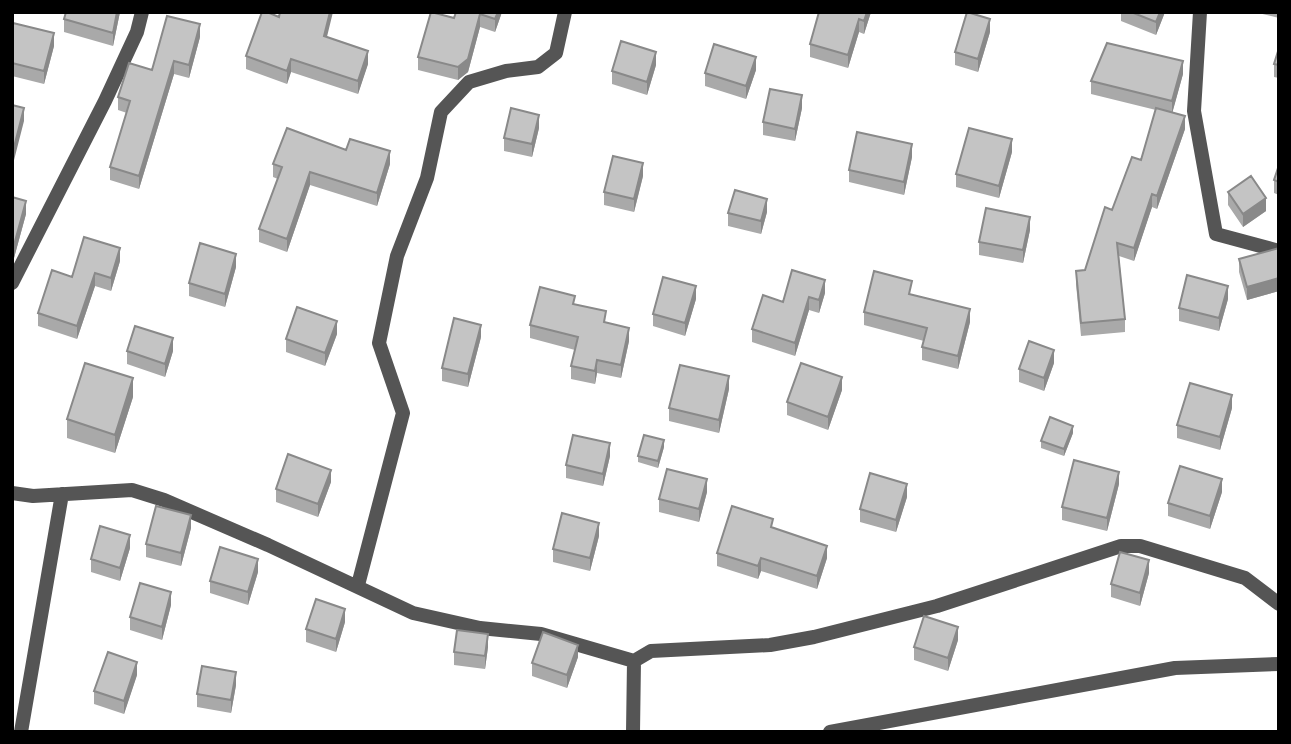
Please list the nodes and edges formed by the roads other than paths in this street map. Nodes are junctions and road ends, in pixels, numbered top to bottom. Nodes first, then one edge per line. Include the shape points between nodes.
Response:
1 (142, 12) edge
2 (565, 12) edge
3 (1200, 12) edge
4 (1279, 251) edge
5 (12, 284) edge
6 (12, 493) edge
7 (62, 494) junction
8 (358, 585) junction
9 (1279, 604) edge
10 (634, 662) junction
11 (1279, 664) edge
12 (21, 732) edge
13 (633, 732) edge
14 (830, 732) edge

1 - 5 street via 105,101
2 - 8 street via 556,53 538,67 469,82 440,112 427,178 397,256 379,343 403,413
3 - 4 street via 1194,111 1216,234
6 - 7 street
7 - 8 street via 132,490
7 - 12 street
8 - 10 street via 414,613 480,628 541,634
9 - 10 street via 1245,578 1140,546 1121,546 937,606 814,637 770,645 651,651
10 - 13 street
11 - 14 street via 1175,668

